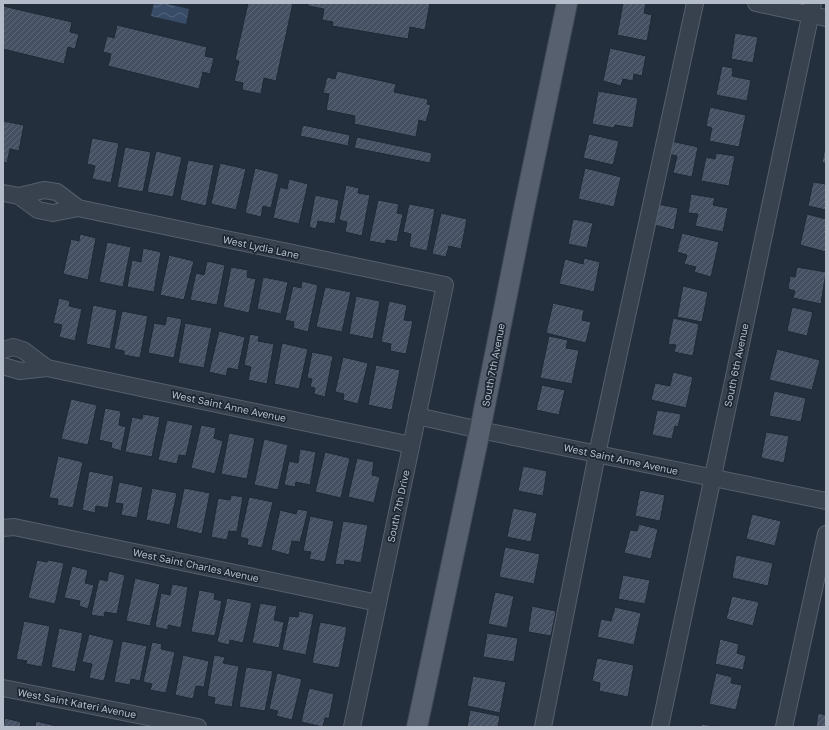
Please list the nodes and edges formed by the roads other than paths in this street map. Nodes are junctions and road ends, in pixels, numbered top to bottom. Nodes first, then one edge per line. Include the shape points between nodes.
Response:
1 (567, 3) edge
2 (695, 3) edge
3 (756, 3) edge
4 (817, 12) edge
5 (3, 193) edge
6 (19, 196) junction
7 (78, 208) junction
8 (445, 285) joint
9 (3, 350) edge
10 (3, 366) edge
11 (47, 368) junction
12 (417, 416) junction
13 (480, 430) junction
14 (411, 444) junction
15 (597, 454) junction
16 (712, 478) junction
17 (826, 501) edge
18 (7, 524) edge
19 (826, 534) edge
20 (378, 603) junction
21 (3, 688) edge
22 (198, 727) edge
23 (352, 727) edge
24 (417, 727) edge
25 (543, 727) edge
26 (660, 727) edge
27 (784, 727) edge

1 - 13 main road, South 7th Avenue
2 - 15 street
3 - 4 street
4 - 16 street, South 6th Avenue
5 - 6 street, West Lydia Lane
6 - 7 street, West Lydia Lane via 38,210 53,213
6 - 7 street, West Lydia Lane via 44,190 57,192
7 - 8 street, West Lydia Lane
8 - 12 street, South 7th Drive
9 - 11 street, West Saint Anne Avenue via 13,347 23,350
10 - 11 street, West Saint Anne Avenue via 20,371
11 - 14 street, West Saint Anne Avenue
12 - 13 street, West Saint Anne Avenue
12 - 14 street, South 7th Drive
13 - 15 street, West Saint Anne Avenue
13 - 24 main road, South 7th Avenue
14 - 20 street, South 7th Drive
15 - 16 street, West Saint Anne Avenue
15 - 25 street
16 - 17 street, West Saint Anne Avenue
16 - 26 street, South 6th Avenue
18 - 20 street, West Saint Charles Avenue
19 - 27 street
20 - 23 street, South 7th Drive
21 - 22 street, West Saint Kateri Avenue

